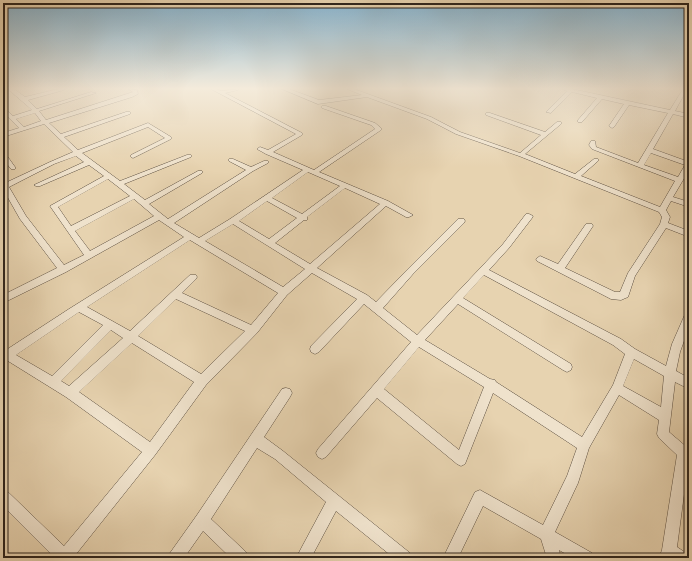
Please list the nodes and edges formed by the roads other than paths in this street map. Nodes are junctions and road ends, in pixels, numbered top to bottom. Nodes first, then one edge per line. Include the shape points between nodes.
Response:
1 (9, 115) edge
2 (22, 115) edge
3 (39, 115) edge
4 (67, 115) edge
5 (122, 115) edge
6 (264, 115) edge
7 (348, 115) edge
8 (421, 115) edge
9 (491, 115) edge
10 (585, 115) edge
11 (619, 115) edge
12 (671, 115) edge
13 (677, 115) edge
14 (12, 118) junction
15 (689, 120) edge
16 (580, 121) dead end
17 (45, 122) junction
18 (559, 123) dead end
19 (612, 126) dead end
20 (24, 129) junction
21 (545, 134) junction
22 (3, 135) edge
23 (60, 136) junction
24 (593, 142) dead end
25 (260, 149) dead end
26 (649, 150) junction
27 (77, 153) junction
28 (3, 154) edge
29 (521, 155) junction
30 (133, 156) dead end
31 (190, 156) dead end
32 (267, 158) junction
33 (231, 160) dead end
34 (596, 160) dead end
35 (89, 162) junction
36 (689, 164) edge
37 (640, 166) junction
38 (13, 168) dead end
39 (251, 170) junction
40 (312, 171) junction
41 (200, 172) dead end
42 (109, 176) junction
43 (576, 176) junction
44 (679, 180) junction
45 (119, 184) junction
46 (38, 185) dead end
47 (344, 186) junction
48 (4, 187) edge
49 (135, 196) junction
50 (266, 198) junction
51 (669, 198) junction
52 (386, 203) junction
53 (144, 204) junction
54 (689, 206) edge
55 (662, 210) junction
56 (409, 214) dead end
57 (160, 216) junction
58 (529, 216) dead end
59 (304, 218) junction
60 (233, 221) junction
61 (461, 221) dead end
62 (168, 223) junction
63 (664, 224) junction
64 (589, 226) dead end
65 (70, 230) junction
66 (689, 234) edge
67 (190, 238) junction
68 (199, 241) junction
69 (270, 242) junction
70 (89, 256) junction
71 (540, 259) dead end
72 (312, 269) junction
73 (560, 269) junction
74 (63, 270) junction
75 (483, 271) junction
76 (193, 277) dead end
77 (284, 292) junction
78 (175, 294) junction
79 (364, 298) junction
80 (3, 299) edge
81 (457, 299) junction
82 (80, 308) junction
83 (377, 308) junction
84 (689, 315) edge
85 (110, 324) junction
86 (252, 330) junction
87 (130, 338) junction
88 (685, 338) edge
89 (418, 340) junction
90 (315, 349) dead end
91 (632, 352) junction
92 (5, 357) edge
93 (567, 367) dead end
94 (670, 374) junction
95 (202, 381) junction
96 (53, 382) junction
97 (491, 384) junction
98 (689, 384) edge
99 (617, 388) junction
100 (376, 390) junction
101 (70, 393) junction
102 (286, 393) dead end
103 (666, 417) junction
104 (255, 439) junction
105 (584, 445) junction
106 (151, 452) junction
107 (322, 453) dead end
108 (686, 456) edge
109 (3, 497) edge
110 (334, 501) junction
111 (202, 520) junction
112 (546, 534) junction
113 (672, 555) edge
114 (65, 558) edge
115 (175, 558) edge
116 (242, 558) edge
117 (303, 558) edge
118 (405, 558) edge
119 (450, 558) edge
120 (554, 558) edge
121 (587, 558) edge

1 - 14 street
2 - 14 street
3 - 17 street
4 - 17 street
5 - 23 street
6 - 32 street via 300,134
7 - 40 street via 373,124 379,129
8 - 29 street via 458,133
9 - 21 street
10 - 16 street
11 - 19 street
12 - 26 street
13 - 15 street
14 - 20 street
17 - 20 street
17 - 23 street
18 - 21 street
20 - 22 street
21 - 29 street
23 - 27 street
24 - 37 street via 594,148
25 - 32 street
26 - 36 street
26 - 37 street
27 - 30 street via 148,125 169,138
27 - 35 street
27 - 48 street
28 - 38 street
29 - 43 street
31 - 45 street
32 - 39 street
32 - 40 street
33 - 39 street
34 - 43 street
35 - 42 street
35 - 46 street
36 - 44 street
37 - 44 street
39 - 62 street
40 - 47 street
40 - 50 street
41 - 53 street
42 - 45 street
42 - 65 street via 54,206
43 - 55 street
44 - 51 street
45 - 49 street
47 - 52 street
47 - 59 street
48 - 74 street
49 - 53 street
49 - 65 street
50 - 59 street
50 - 60 street
51 - 54 street
51 - 55 street
52 - 56 street
52 - 72 street
53 - 57 street
55 - 63 street via 666,217
57 - 62 street
57 - 70 street
58 - 75 street
59 - 69 street
60 - 68 street
60 - 69 street
61 - 83 street
62 - 67 street
63 - 66 street
63 - 73 street via 631,275 625,294 621,296 614,296
64 - 73 street
65 - 70 street
67 - 68 street
67 - 82 street
68 - 77 street
69 - 72 street
70 - 74 street
71 - 73 street
72 - 77 street
72 - 79 street
74 - 80 street
75 - 81 street
75 - 91 street
76 - 78 street
77 - 86 street
78 - 86 street
78 - 87 street
79 - 83 street
79 - 90 street
81 - 89 street
81 - 93 street
82 - 85 street
82 - 92 street
83 - 89 street
84 - 88 street
85 - 87 street
85 - 96 street
86 - 95 street
87 - 95 street
87 - 101 street
88 - 94 street
89 - 97 street
89 - 100 street
91 - 94 street
91 - 99 street
92 - 96 street
94 - 98 street
94 - 103 street
95 - 106 street
96 - 101 street
97 - 100 street via 461,460
97 - 105 street
99 - 103 street
99 - 105 street
100 - 107 street
101 - 106 street
102 - 104 street
103 - 108 street via 663,434
104 - 110 street
104 - 111 street
105 - 112 street via 573,478
106 - 114 street
108 - 113 street
109 - 114 street
110 - 117 street
110 - 118 street
111 - 115 street
111 - 116 street
112 - 119 street via 480,497
112 - 120 street
112 - 121 street

